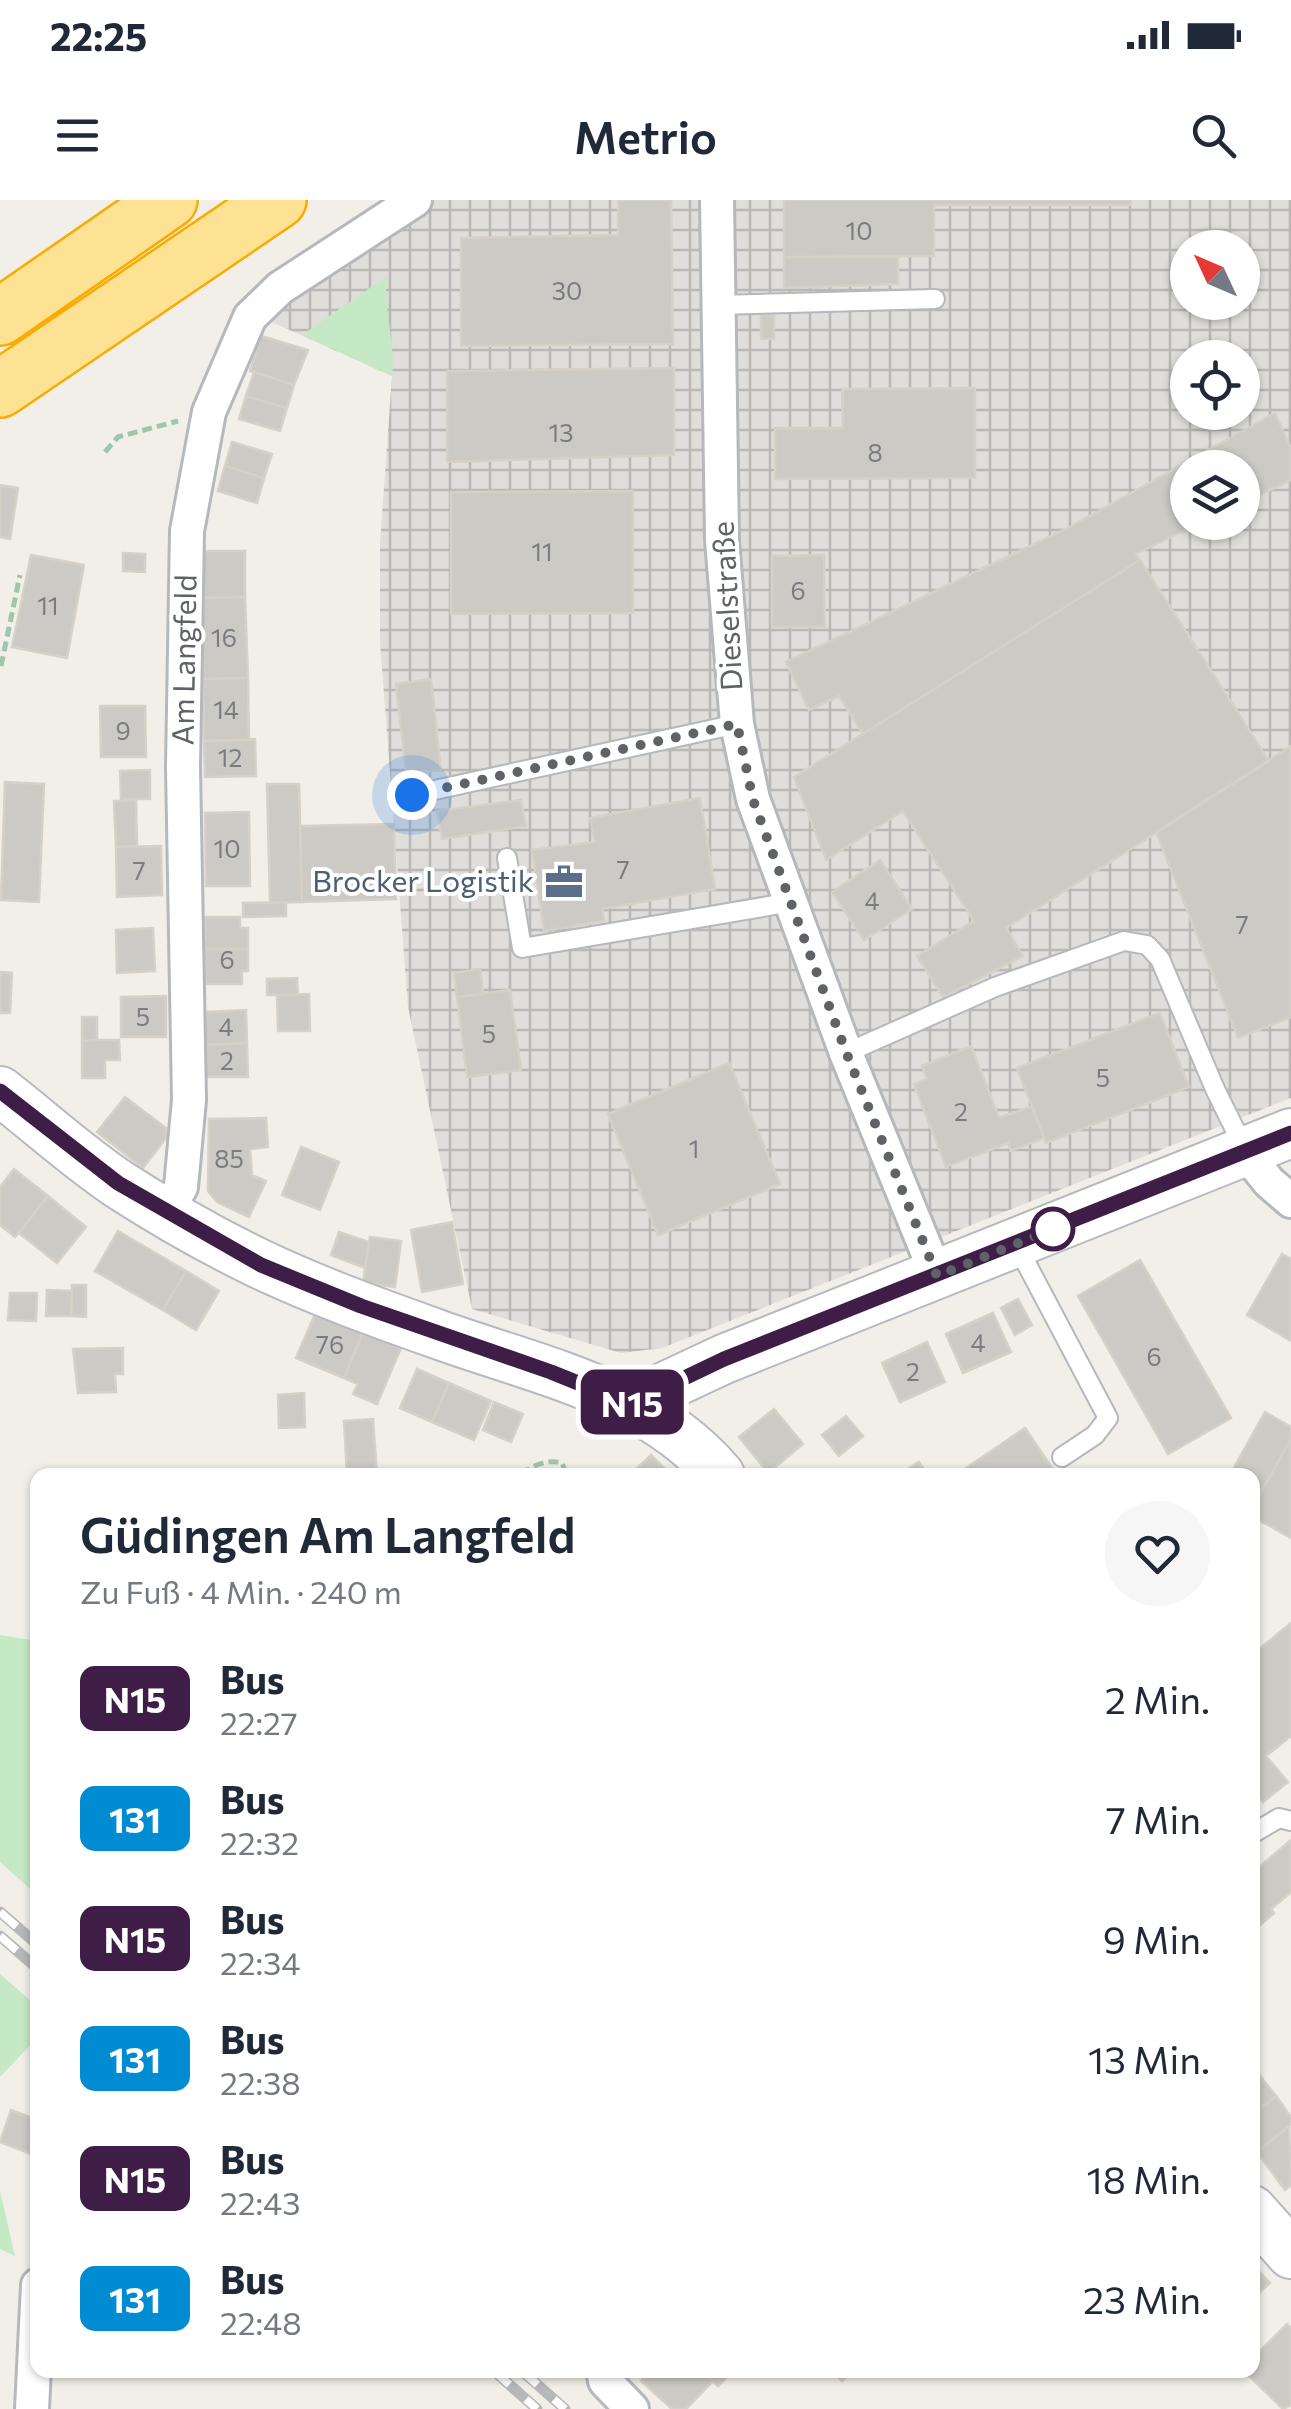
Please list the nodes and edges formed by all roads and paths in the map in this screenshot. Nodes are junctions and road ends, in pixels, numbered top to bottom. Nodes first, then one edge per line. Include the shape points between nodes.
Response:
1 (168, 200) edge
2 (278, 200) edge
3 (415, 200) edge
4 (717, 200) edge
5 (935, 299) dead end
6 (719, 305) junction
7 (0, 317) edge
8 (0, 389) edge
9 (209, 412) junction
10 (104, 452) dead end
11 (20, 575) dead end
12 (1, 666) edge
13 (737, 724) junction
14 (412, 795) dead end
15 (507, 858) dead end
16 (792, 902) junction
17 (846, 1052) junction
18 (0, 1091) edge
19 (1291, 1134) edge
20 (1246, 1152) junction
21 (1291, 1200) edge
22 (166, 1213) junction
23 (1016, 1244) junction
24 (937, 1276) junction
25 (630, 1404) junction
26 (1062, 1457) dead end
27 (531, 1468) edge
28 (564, 1468) edge
29 (712, 1468) edge
30 (1291, 1821) edge
31 (1260, 1829) edge
32 (1260, 2219) edge
33 (1291, 2254) edge
34 (34, 2378) edge
35 (604, 2378) edge
36 (32, 2409) edge
37 (632, 2409) edge

1 - 7 highway
2 - 8 highway
3 - 9 street, Am Langfeld via 280,288 250,317
4 - 6 street, Dieselstraße
5 - 6 lane
6 - 13 street, Dieselstraße via 722,540
9 - 10 path via 118,437
9 - 22 street, Am Langfeld via 188,531 183,767 189,1100 182,1187
11 - 12 path
13 - 14 lane
13 - 16 street, Dieselstraße via 753,800
15 - 16 lane via 522,948
16 - 17 street, Dieselstraße
17 - 20 lane via 1087,954 1124,941 1147,945 1160,959
17 - 24 street, Dieselstraße
18 - 22 main road
19 - 20 main road
20 - 21 street
20 - 23 main road
22 - 25 main road via 261,1265
23 - 24 main road
23 - 26 lane via 1108,1418
24 - 25 main road via 724,1359
25 - 29 main road via 668,1427
27 - 28 path via 553,1460
30 - 31 lane via 1279,1818
32 - 33 main road
34 - 36 street
35 - 37 street

